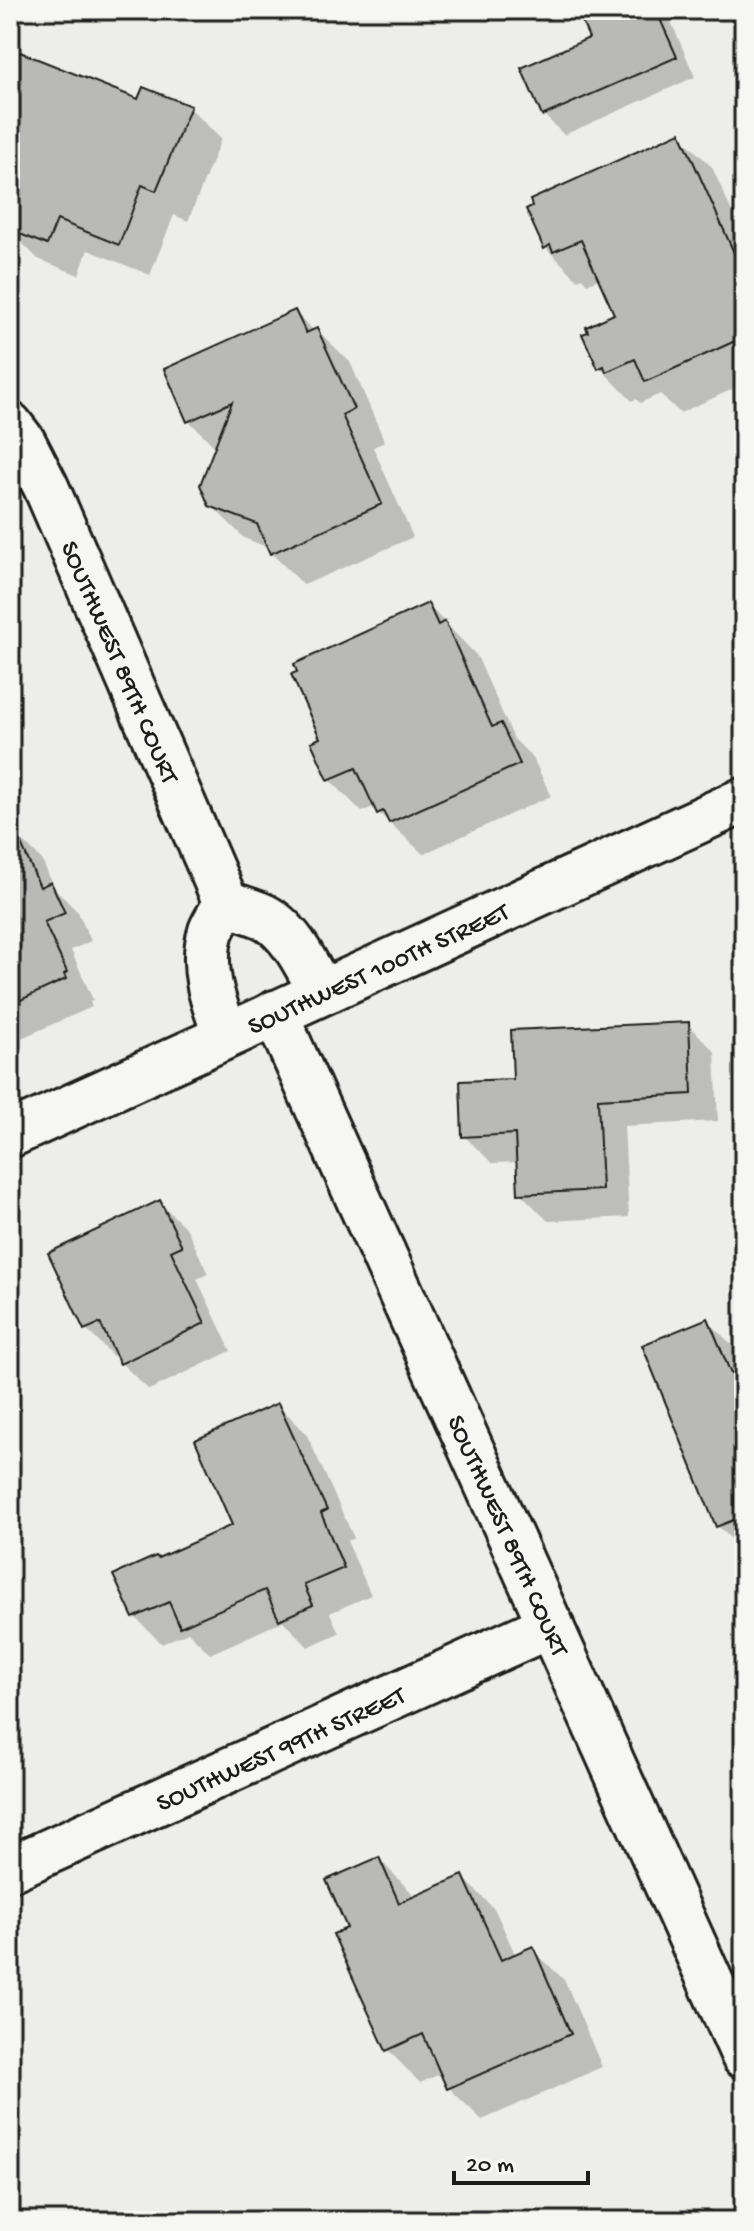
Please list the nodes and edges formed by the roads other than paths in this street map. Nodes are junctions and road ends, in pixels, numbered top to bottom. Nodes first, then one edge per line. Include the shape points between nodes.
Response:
1 (10, 425) edge
2 (744, 800) edge
3 (226, 903) junction
4 (321, 992) junction
5 (275, 1013) junction
6 (226, 1035) junction
7 (10, 1135) edge
8 (551, 1625) junction
9 (10, 1869) edge
10 (744, 2056) edge

1 - 3 street, SOUTHWEST 89TH COURT via 46,487
2 - 4 street, SOUTHWEST 100TH STREET
3 - 4 street via 266,917 288,937
3 - 6 street via 212,931 208,956 209,987
4 - 5 street, SOUTHWEST 100TH STREET
5 - 6 street, SOUTHWEST 100TH STREET
5 - 8 street, SOUTHWEST 89TH COURT
6 - 7 street, SOUTHWEST 100TH STREET
8 - 9 street, SOUTHWEST 99TH STREET
8 - 10 street, SOUTHWEST 89TH COURT

